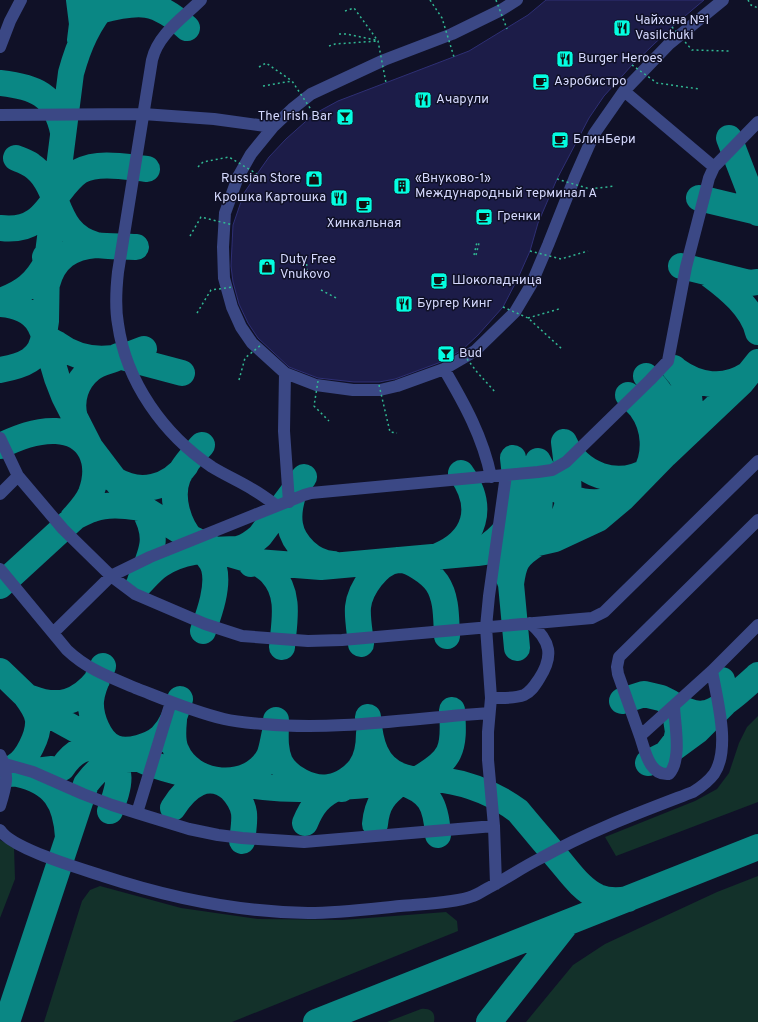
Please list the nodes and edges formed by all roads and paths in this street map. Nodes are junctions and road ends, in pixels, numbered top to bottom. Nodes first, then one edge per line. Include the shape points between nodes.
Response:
1 (21, 0) edge
2 (201, 0) edge
3 (430, 0) edge
4 (496, 0) edge
5 (517, 0) edge
6 (723, 0) edge
7 (748, 0) edge
8 (758, 8) edge
9 (345, 11) dead end
10 (672, 27) dead end
11 (507, 29) dead end
12 (339, 34) dead end
13 (378, 41) junction
14 (329, 46) dead end
15 (0, 47) edge
16 (730, 51) dead end
17 (454, 57) dead end
18 (632, 65) dead end
19 (259, 66) dead end
20 (292, 81) junction
21 (386, 83) dead end
22 (264, 86) dead end
23 (699, 89) dead end
24 (624, 91) junction
25 (143, 114) junction
26 (314, 114) dead end
27 (0, 115) edge
28 (758, 122) edge
29 (273, 127) junction
30 (198, 167) dead end
31 (714, 167) junction
32 (257, 174) dead end
33 (557, 179) dead end
34 (615, 186) dead end
35 (233, 225) dead end
36 (190, 236) dead end
37 (478, 242) dead end
38 (530, 251) dead end
39 (588, 252) dead end
40 (475, 255) dead end
41 (306, 258) dead end
42 (308, 276) dead end
43 (233, 287) dead end
44 (321, 290) dead end
45 (338, 299) dead end
46 (503, 307) dead end
47 (559, 308) dead end
48 (197, 313) dead end
49 (528, 318) junction
50 (261, 345) dead end
51 (562, 349) dead end
52 (461, 351) dead end
53 (444, 369) junction
54 (285, 373) junction
55 (239, 380) dead end
56 (318, 381) dead end
57 (378, 385) dead end
58 (496, 393) dead end
59 (329, 421) dead end
60 (397, 433) dead end
61 (0, 438) edge
62 (758, 461) edge
63 (506, 475) junction
64 (18, 476) junction
65 (490, 476) junction
66 (0, 494) edge
67 (283, 504) junction
68 (758, 520) edge
69 (0, 569) edge
70 (111, 576) junction
71 (530, 623) junction
72 (758, 625) edge
73 (486, 627) junction
74 (53, 633) junction
75 (712, 671) junction
76 (491, 698) junction
77 (170, 702) junction
78 (674, 707) junction
79 (489, 713) junction
80 (640, 736) junction
81 (2, 760) edge
82 (0, 806) edge
83 (137, 813) junction
84 (494, 826) junction
85 (0, 830) edge
86 (496, 884) junction

1 - 15 lane
2 - 25 lane via 166,34 154,52
3 - 17 path, bridge via 442,18
4 - 11 path, bridge
5 - 29 lane via 452,34 384,60 311,94
6 - 24 lane via 669,44
7 - 8 path via 751,5
9 - 13 path, bridge via 354,8
10 - 16 path, bridge via 692,50
12 - 13 path
13 - 14 path
13 - 21 path, bridge
18 - 23 path, bridge via 657,84
19 - 20 path via 266,63
20 - 22 path, bridge
20 - 26 path, bridge
24 - 31 lane
24 - 53 lane via 594,134 548,245 515,312 475,351
25 - 27 lane
25 - 29 lane via 214,119
25 - 67 lane via 116,294 118,324 126,356 133,375 152,409 186,447 212,467
28 - 31 lane
29 - 54 lane via 241,171 225,213 224,278 241,327 252,343
30 - 32 path, bridge via 203,162 230,156
31 - 63 lane via 686,267 668,361 566,462 552,470
33 - 34 path, bridge via 590,189
35 - 36 path, bridge via 201,217
37 - 40 path
38 - 39 path, bridge via 561,259
41 - 42 path
43 - 48 path, bridge via 211,290
44 - 45 path
46 - 49 path, bridge
47 - 49 path
49 - 51 path, bridge
50 - 55 path, bridge via 245,358
52 - 58 path, bridge
53 - 54 lane via 398,386 374,390 316,385
53 - 65 lane via 479,434
54 - 67 lane
56 - 59 path, bridge via 314,406
57 - 60 path, bridge via 390,432
61 - 64 lane
62 - 71 lane via 604,612 592,618
63 - 65 lane
63 - 73 lane
64 - 66 lane
64 - 70 lane via 63,529
65 - 67 lane via 311,493
67 - 70 lane via 150,557
68 - 80 lane via 619,657 618,674
69 - 74 lane
70 - 73 lane via 135,594 205,624 242,636 308,642
70 - 74 lane
71 - 73 lane
71 - 76 lane via 539,631 546,644 549,656 544,672 526,694 511,698
72 - 75 lane
73 - 76 lane
74 - 77 lane via 79,662
75 - 78 lane
75 - 86 lane via 720,708 722,734 719,761 715,773 706,783 693,792 584,835
76 - 79 lane
77 - 79 lane via 224,719 306,727
77 - 83 lane
78 - 80 lane
78 - 80 lane via 676,760 669,774 660,774 653,768
79 - 84 lane via 488,760
81 - 82 lane via 7,781
81 - 83 lane via 105,803
83 - 84 lane via 218,835 286,842
84 - 86 lane
85 - 86 lane via 8,839 21,846 60,862 182,899 231,908 270,912 343,911 473,897

